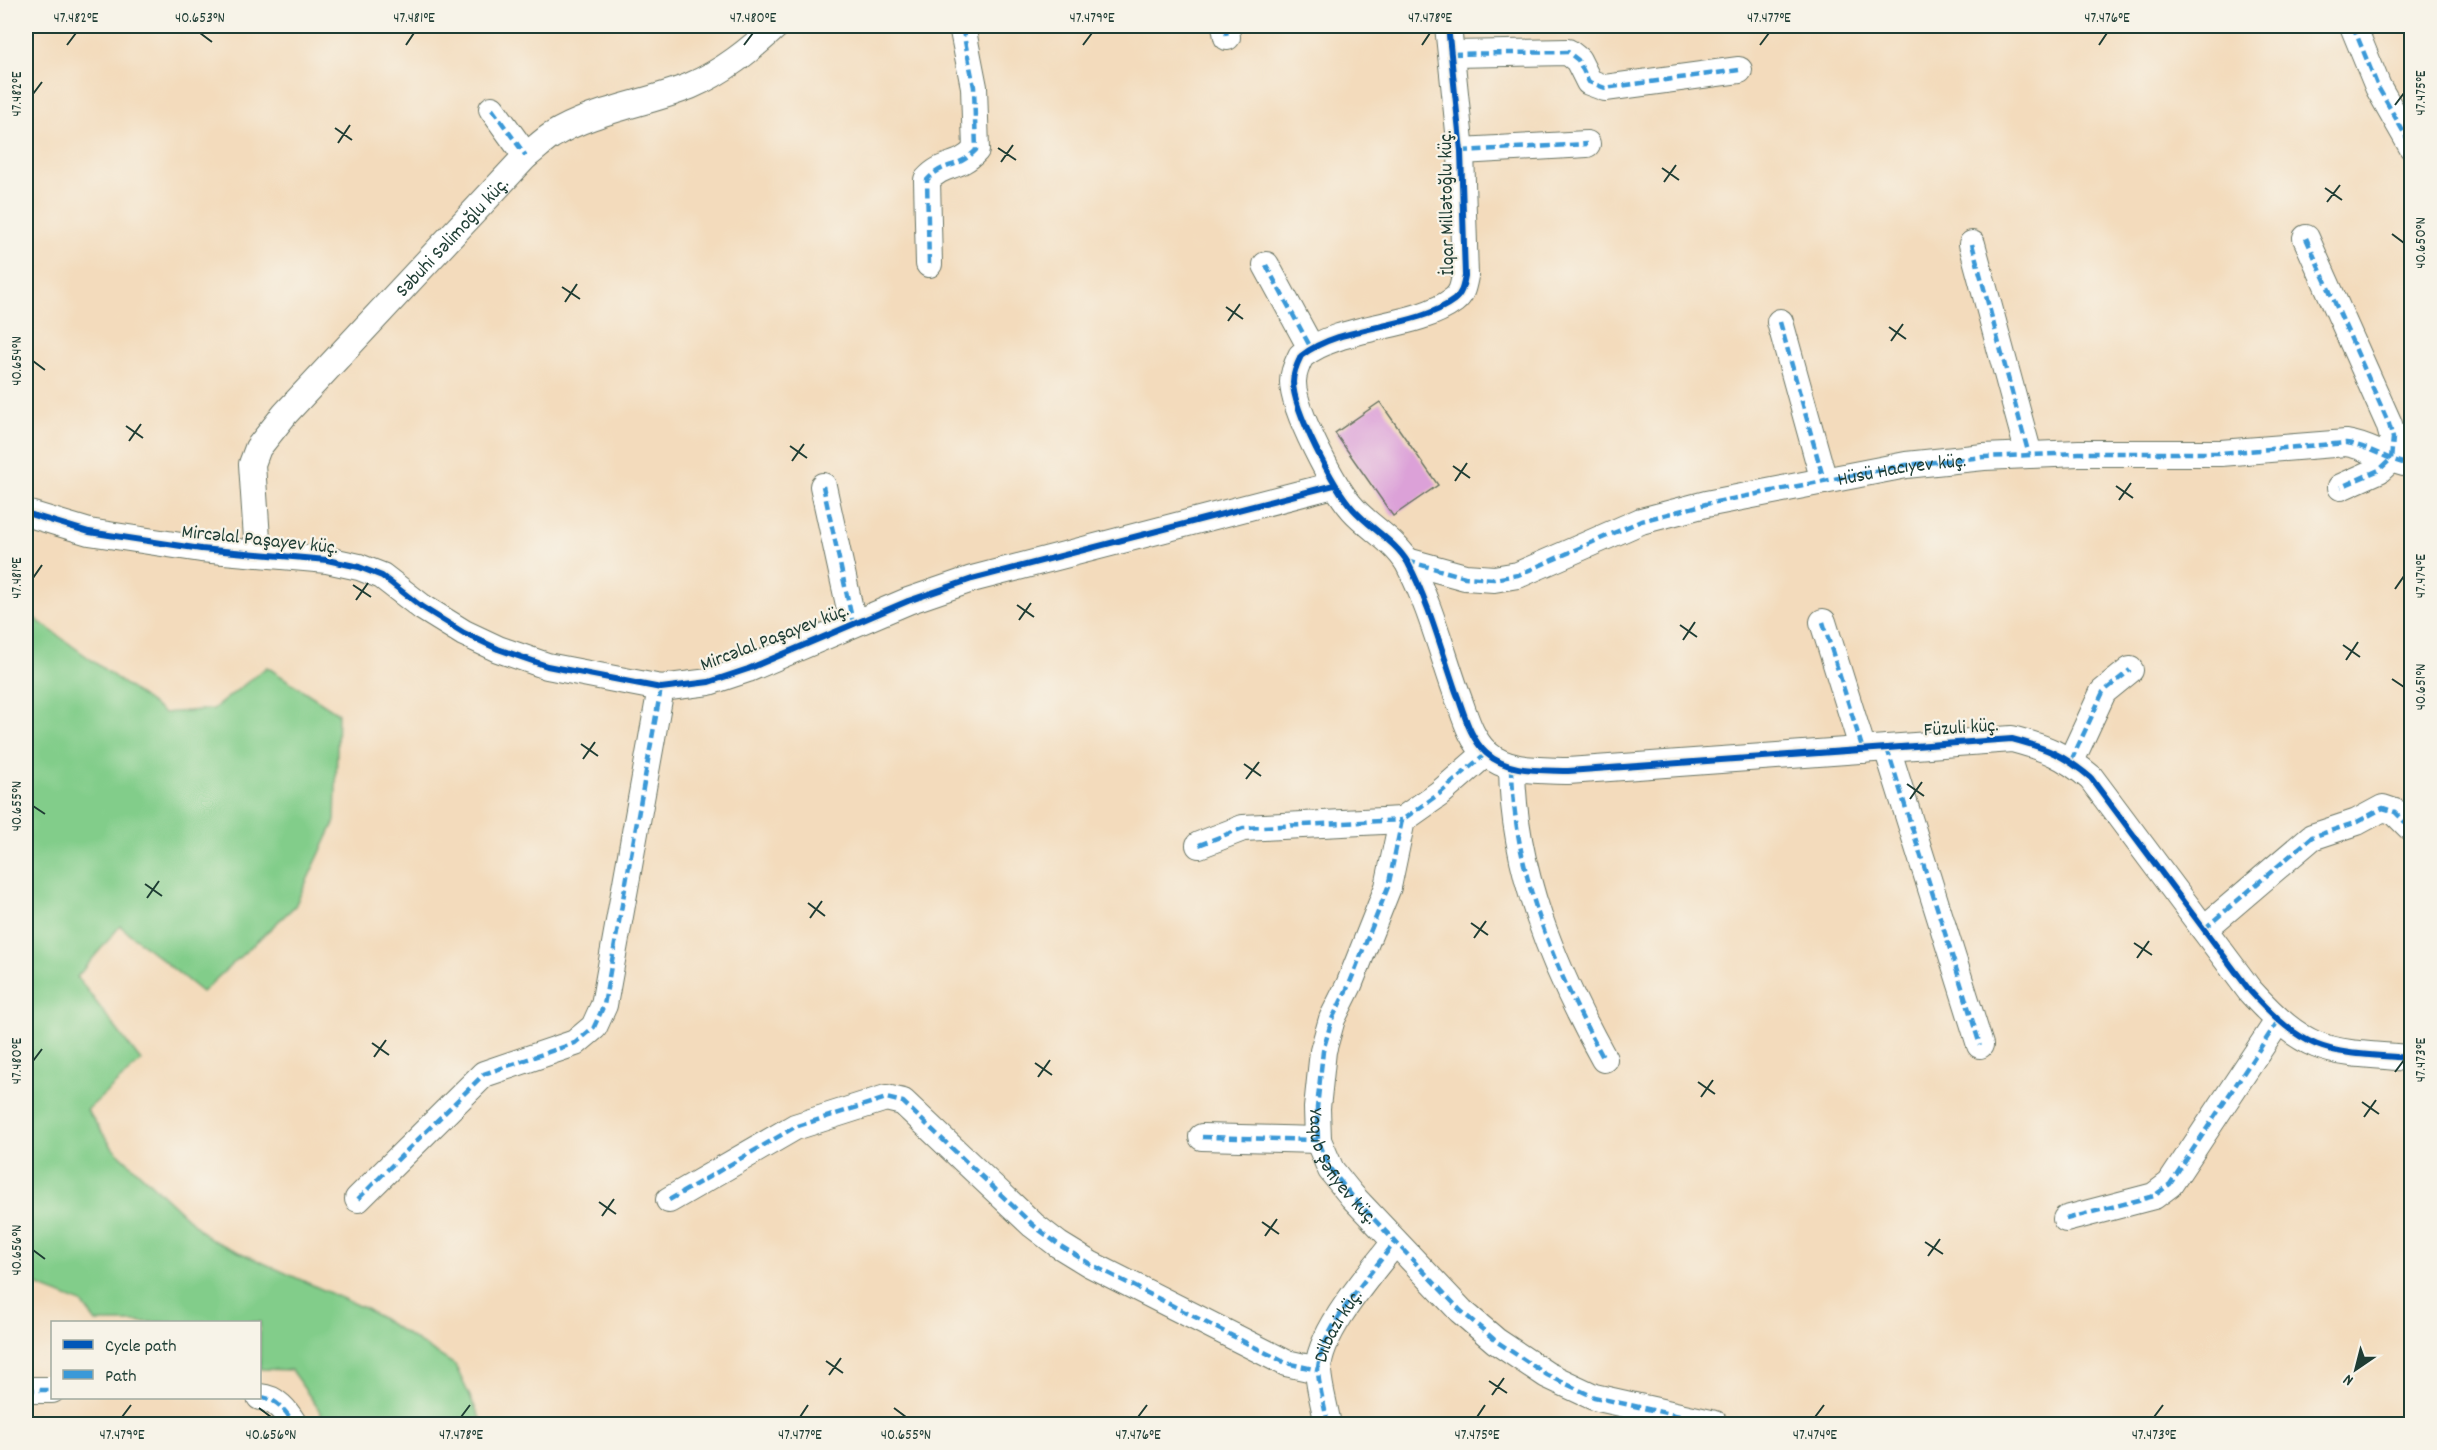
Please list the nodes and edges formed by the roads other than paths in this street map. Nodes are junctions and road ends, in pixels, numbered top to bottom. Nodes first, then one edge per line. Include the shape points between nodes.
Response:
1 (776, 26) edge
2 (962, 26) edge
3 (1448, 26) edge
4 (2353, 26) edge
5 (1452, 54) junction
6 (1739, 70) dead end
7 (492, 109) dead end
8 (1587, 144) dead end
9 (2412, 147) edge
10 (1461, 150) junction
11 (526, 156) junction
12 (2306, 238) dead end
13 (1972, 244) dead end
14 (929, 264) dead end
15 (1266, 265) dead end
16 (1780, 322) dead end
17 (1311, 348) junction
18 (2029, 455) junction
19 (2401, 462) edge
20 (1824, 481) junction
21 (1334, 485) junction
22 (823, 486) dead end
23 (2341, 487) dead end
24 (26, 513) edge
25 (258, 554) junction
26 (1407, 561) junction
27 (1823, 622) dead end
28 (853, 623) junction
29 (2130, 670) dead end
30 (661, 688) junction
31 (1875, 749) junction
32 (1486, 753) junction
33 (2071, 760) junction
34 (1512, 767) junction
35 (1402, 820) junction
36 (2412, 829) edge
37 (1198, 845) dead end
38 (2204, 929) junction
39 (2278, 1021) junction
40 (1980, 1045) dead end
41 (2412, 1058) edge
42 (1604, 1059) dead end
43 (1202, 1137) dead end
44 (1318, 1140) junction
45 (358, 1199) dead end
46 (669, 1200) dead end
47 (2066, 1219) dead end
48 (1395, 1242) junction
49 (1318, 1370) junction
50 (26, 1390) edge
51 (51, 1390) edge
52 (261, 1397) edge
53 (294, 1425) edge
54 (1326, 1425) edge
55 (1715, 1425) edge

1 - 11 street, Səbuhi Səlimoğlu küç. via 751,50 720,71 689,86 579,123 552,136
2 - 14 street via 974,87 976,150 965,162 936,170 927,180
3 - 5 street, İlqar Millətoğlu küç.
4 - 9 street via 2378,87
5 - 6 street via 1568,52 1578,60 1589,82 1605,88
5 - 10 street, İlqar Millətoğlu küç.
7 - 11 street
8 - 10 street
10 - 17 street, İlqar Millətoğlu küç. via 1465,276 1462,290 1454,300 1440,307
11 - 25 street, Səbuhi Səlimoğlu küç. via 285,414 258,448 252,464
12 - 19 street via 2389,424
13 - 18 street
15 - 17 street
16 - 20 street
17 - 21 street via 1301,356 1293,382 1297,402
18 - 19 street, Hüsü Hacıyev küç. via 2221,453 2346,443 2363,445
18 - 20 street, Hüsü Hacıyev küç. via 1906,465
19 - 23 street
20 - 26 street, Hüsü Hacıyev küç. via 1641,521 1518,575 1494,579 1465,577
21 - 26 street
21 - 28 street, Mircəlal Paşayev küç. via 972,579
22 - 28 street
24 - 25 street, Mircəlal Paşayev küç. via 89,531
25 - 30 street, Mircəlal Paşayev küç. via 359,567 382,576 439,617 498,649 547,666
26 - 32 street via 1469,729
27 - 31 street
28 - 30 street, Mircəlal Paşayev küç. via 748,669 709,682
29 - 33 street via 2103,692
30 - 45 street via 604,1005 594,1027 575,1043 484,1074
31 - 33 street, Füzuli küç. via 2012,739
31 - 34 street, Füzuli küç. via 1568,771
31 - 40 street
32 - 34 street, Füzuli küç.
32 - 35 street
33 - 38 street, Füzuli küç. via 2091,778
34 - 42 street via 1512,797 1525,869 1542,927 1574,1004
35 - 37 street via 1243,828
35 - 44 street, Yaqub Şəfiyev küç. via 1388,887 1332,1019 1323,1051
36 - 38 street via 2395,812 2383,808 2357,822 2312,837
38 - 39 street, Füzuli küç. via 2250,991
39 - 41 street, Füzuli küç. via 2306,1042 2335,1053
39 - 47 street via 2170,1184 2154,1196
43 - 44 street
44 - 48 street, Yaqub Şəfiyev küç. via 1331,1170
46 - 49 street via 795,1127 886,1098 903,1102 1059,1245 1286,1363
48 - 49 street, Dilbazi küç. via 1336,1323 1322,1350
48 - 55 street, Yaqub Şəfiyev küç. via 1461,1311 1496,1341 1547,1375 1594,1397
49 - 54 street, Dilbazi küç.
50 - 51 street
52 - 53 street via 269,1397

